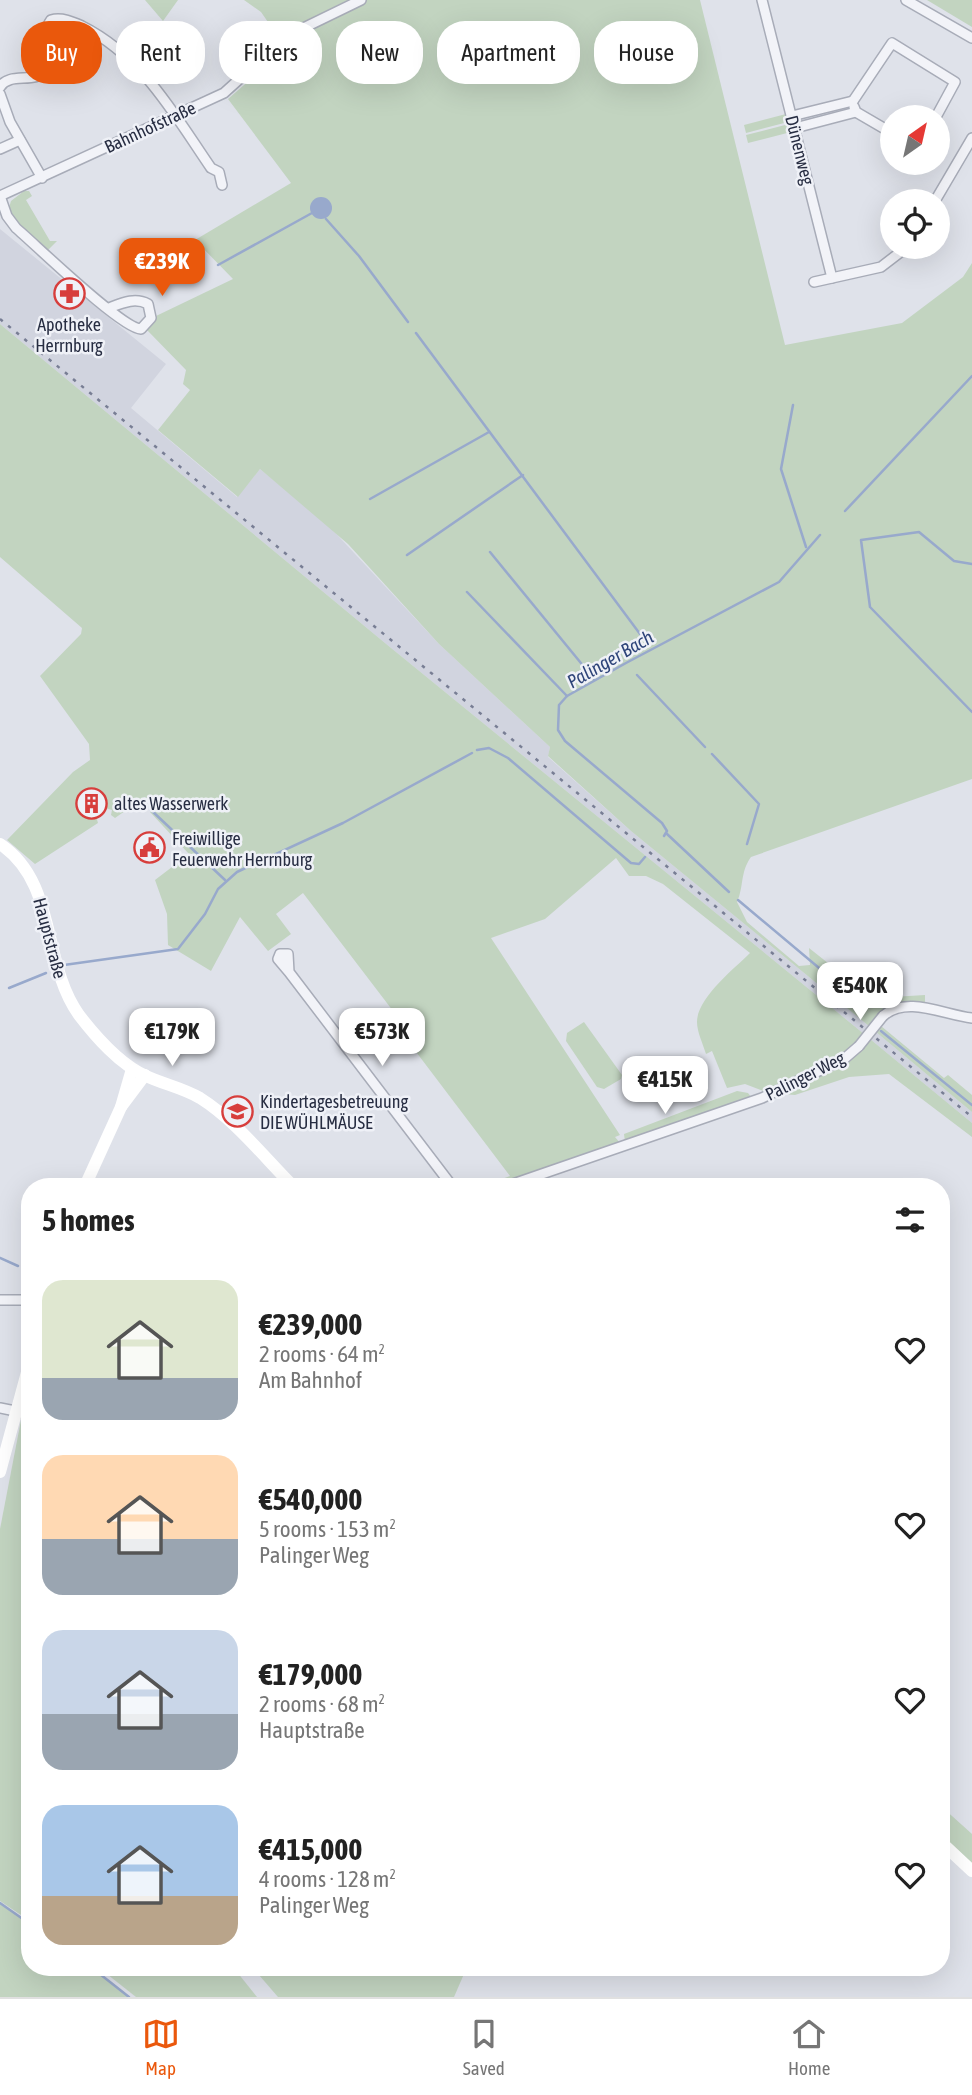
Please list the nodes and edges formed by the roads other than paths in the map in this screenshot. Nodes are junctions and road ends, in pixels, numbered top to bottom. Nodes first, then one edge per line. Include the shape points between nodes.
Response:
1 (361, 0) edge
2 (762, 0) edge
3 (906, 0) edge
4 (972, 38) edge
5 (0, 85) edge
6 (0, 94) edge
7 (853, 102) junction
8 (943, 105) edge
9 (856, 112) junction
10 (175, 116) junction
11 (792, 116) junction
12 (880, 126) edge
13 (795, 128) junction
14 (972, 138) edge
15 (20, 140) junction
16 (0, 149) edge
17 (42, 178) junction
18 (222, 185) dead end
19 (942, 189) edge
20 (0, 196) edge
21 (891, 259) edge
22 (832, 278) junction
23 (814, 282) dead end
24 (109, 308) junction
25 (0, 844) edge
26 (289, 972) dead end
27 (972, 1018) edge
28 (132, 1069) junction
29 (145, 1075) junction
30 (121, 1107) junction
31 (89, 1178) edge
32 (285, 1178) edge
33 (446, 1178) edge
34 (530, 1178) edge
35 (0, 1300) edge
36 (21, 1300) edge
37 (0, 1408) edge
38 (21, 1412) edge
39 (21, 1420) edge
40 (0, 1472) edge
41 (950, 1850) edge
42 (972, 1871) edge

1 - 10 street, Bahnhofstraße via 287,36 230,89
2 - 11 street, Dünenweg
3 - 4 street
5 - 10 street via 44,72 48,62 46,31 51,20 58,18 92,31 130,58
6 - 15 street
7 - 8 street via 892,43 955,82
7 - 9 street
7 - 11 street
9 - 12 street
9 - 13 street
10 - 17 street, Bahnhofstraße
10 - 18 street via 211,168 219,172
11 - 13 street, Dünenweg
13 - 22 street, Dünenweg
14 - 19 street
15 - 16 street
15 - 17 street
17 - 20 street, Bahnhofstraße
20 - 24 street via 16,228
21 - 22 street via 881,267
22 - 23 street
24 - 24 street via 142,301 148,304 151,318 135,329
25 - 28 main road, Hauptstraße via 27,870 38,890 59,977 80,1015
26 - 33 street
27 - 34 street, Palinger Weg, bridge via 895,1007 844,1059 762,1098
28 - 29 main road, Hauptstraße
28 - 30 main road
29 - 30 main road
29 - 32 main road, Hauptstraße via 200,1098
30 - 31 main road
35 - 36 street
37 - 38 street
39 - 40 main road
41 - 42 main road

